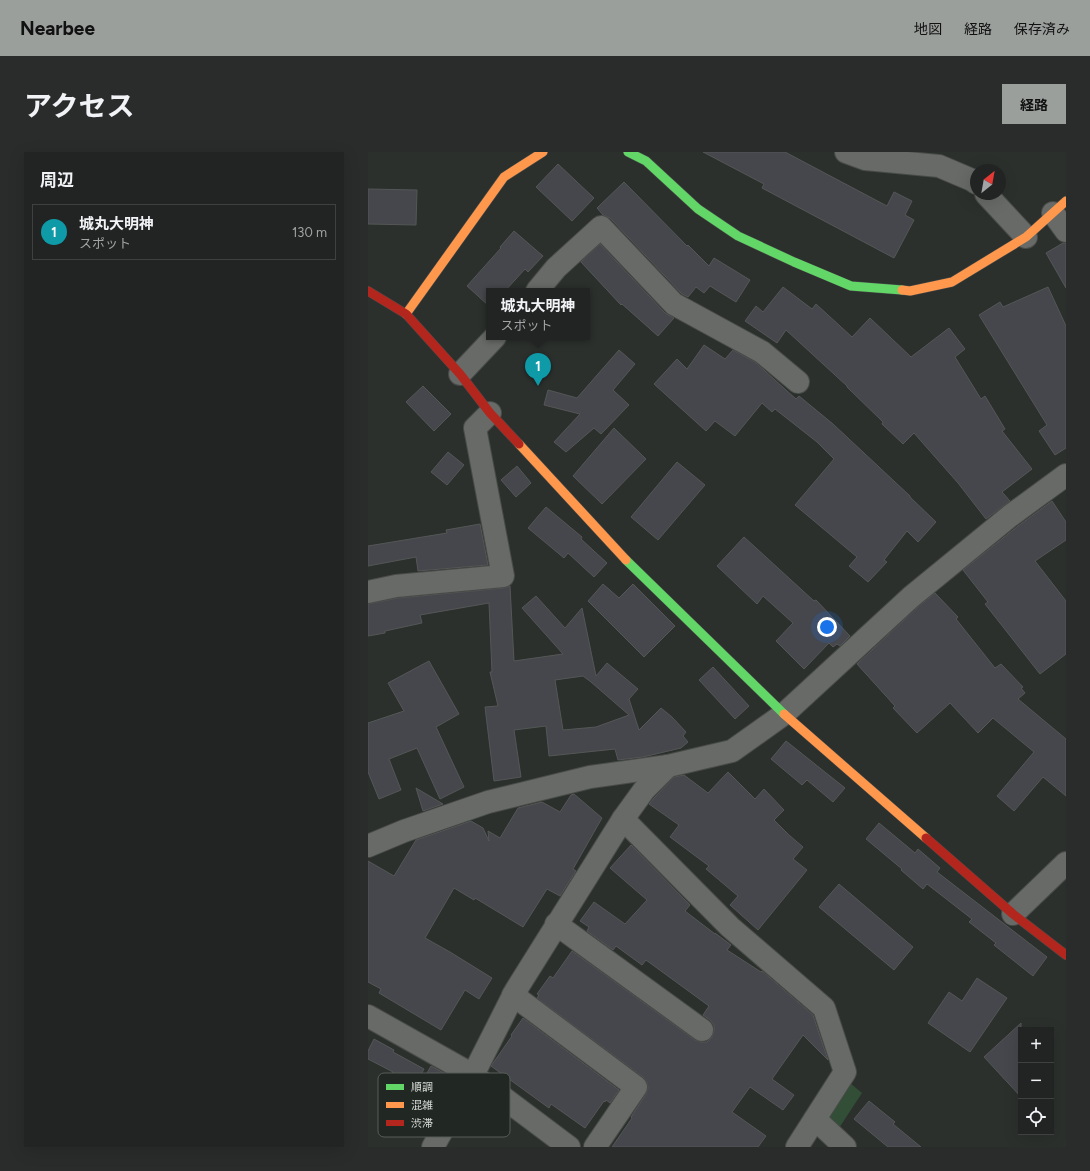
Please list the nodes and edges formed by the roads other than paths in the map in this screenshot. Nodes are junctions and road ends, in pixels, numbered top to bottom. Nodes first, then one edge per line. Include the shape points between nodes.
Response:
1 (543, 152) edge
2 (628, 152) edge
3 (846, 152) edge
4 (970, 179) edge
5 (992, 200) edge
6 (1060, 207) edge
7 (1066, 231) edge
8 (1026, 237) junction
9 (539, 288) edge
10 (368, 291) edge
11 (406, 314) junction
12 (492, 340) edge
13 (460, 374) junction
14 (798, 382) dead end
15 (490, 413) junction
16 (1066, 475) edge
17 (368, 592) edge
18 (784, 714) junction
19 (668, 766) junction
20 (623, 819) junction
21 (368, 846) edge
22 (1066, 863) edge
23 (1012, 914) junction
24 (556, 924) junction
25 (1066, 956) edge
26 (513, 995) junction
27 (368, 1016) edge
28 (702, 1030) dead end
29 (468, 1073) edge
30 (473, 1073) edge
31 (510, 1103) edge
32 (815, 1119) junction
33 (438, 1137) edge
34 (433, 1147) edge
35 (569, 1147) edge
36 (595, 1147) edge
37 (797, 1147) edge
38 (845, 1147) edge

1 - 11 street via 504,178
2 - 8 street via 646,161 698,209 738,236 851,286 910,291 952,282
3 - 4 street via 865,159 939,166
5 - 8 street
6 - 7 street
6 - 8 street
9 - 14 street via 556,268 601,227 674,304 762,352
10 - 11 street
11 - 13 street
12 - 13 street
13 - 15 street
15 - 17 street via 475,428 503,576 396,586
15 - 18 street via 623,557
16 - 18 street via 1010,516 911,597
18 - 19 street via 732,751
18 - 23 street
19 - 20 street via 644,790
19 - 21 street via 590,777 488,802
20 - 24 street
20 - 32 street via 730,927 824,1008 845,1072
22 - 23 street
23 - 25 street
24 - 26 street
24 - 28 street
26 - 30 street
26 - 36 street via 636,1087
27 - 29 street
31 - 35 street
32 - 37 street
32 - 38 street
33 - 34 street

